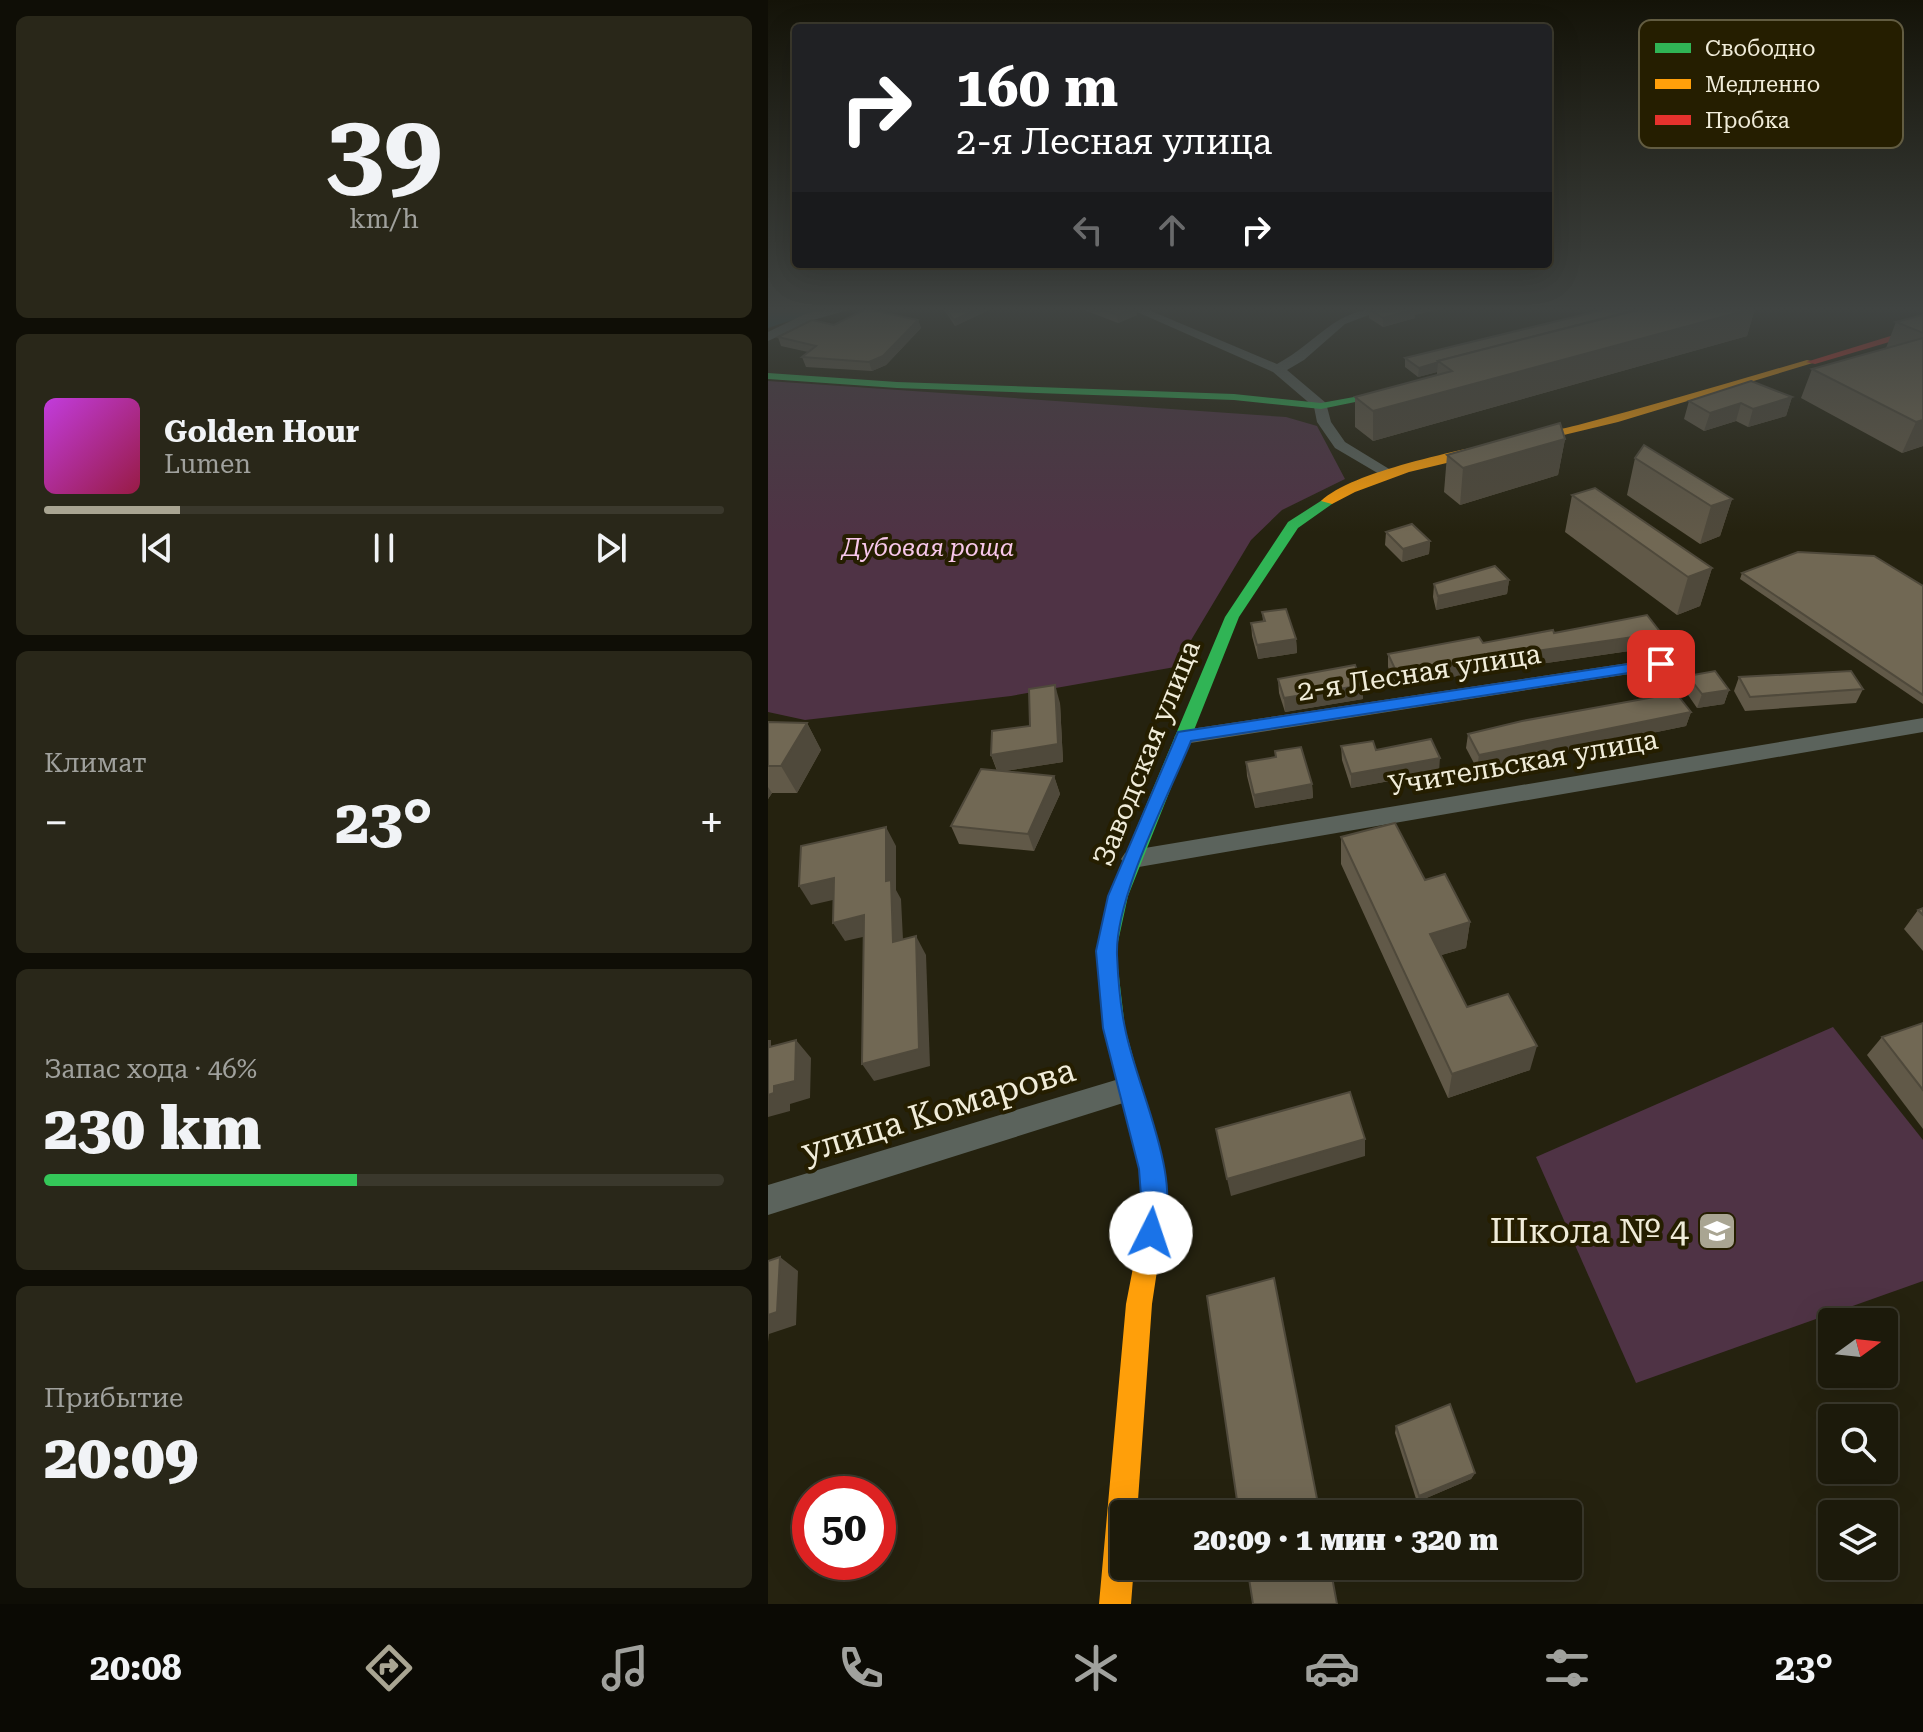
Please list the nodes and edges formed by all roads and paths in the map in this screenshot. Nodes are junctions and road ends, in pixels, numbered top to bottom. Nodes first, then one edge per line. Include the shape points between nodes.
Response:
1 (866, 383) edge
2 (1294, 383) edge
3 (1739, 383) edge
4 (1412, 388) edge
5 (1321, 406) junction
6 (1391, 475) junction
7 (1661, 664) dead end
8 (1923, 725) edge
9 (1184, 737) junction
10 (1133, 859) junction
11 (1129, 1089) junction
12 (768, 1200) edge
13 (1115, 1604) edge

1 - 5 main road via 1234,397
2 - 5 street
3 - 6 main road, Заводская улица
4 - 5 main road
5 - 6 street via 1324,422 1340,445
6 - 9 main road, Заводская улица via 1330,498 1293,525 1232,617
7 - 9 street, 2-я Лесная улица
8 - 10 street, Учительская улица
9 - 10 main road, Заводская улица
10 - 11 main road, Заводская улица via 1106,951 1114,1028
11 - 12 street, улица Комарова
11 - 13 main road, Заводская улица via 1152,1169 1154,1209 1139,1304

